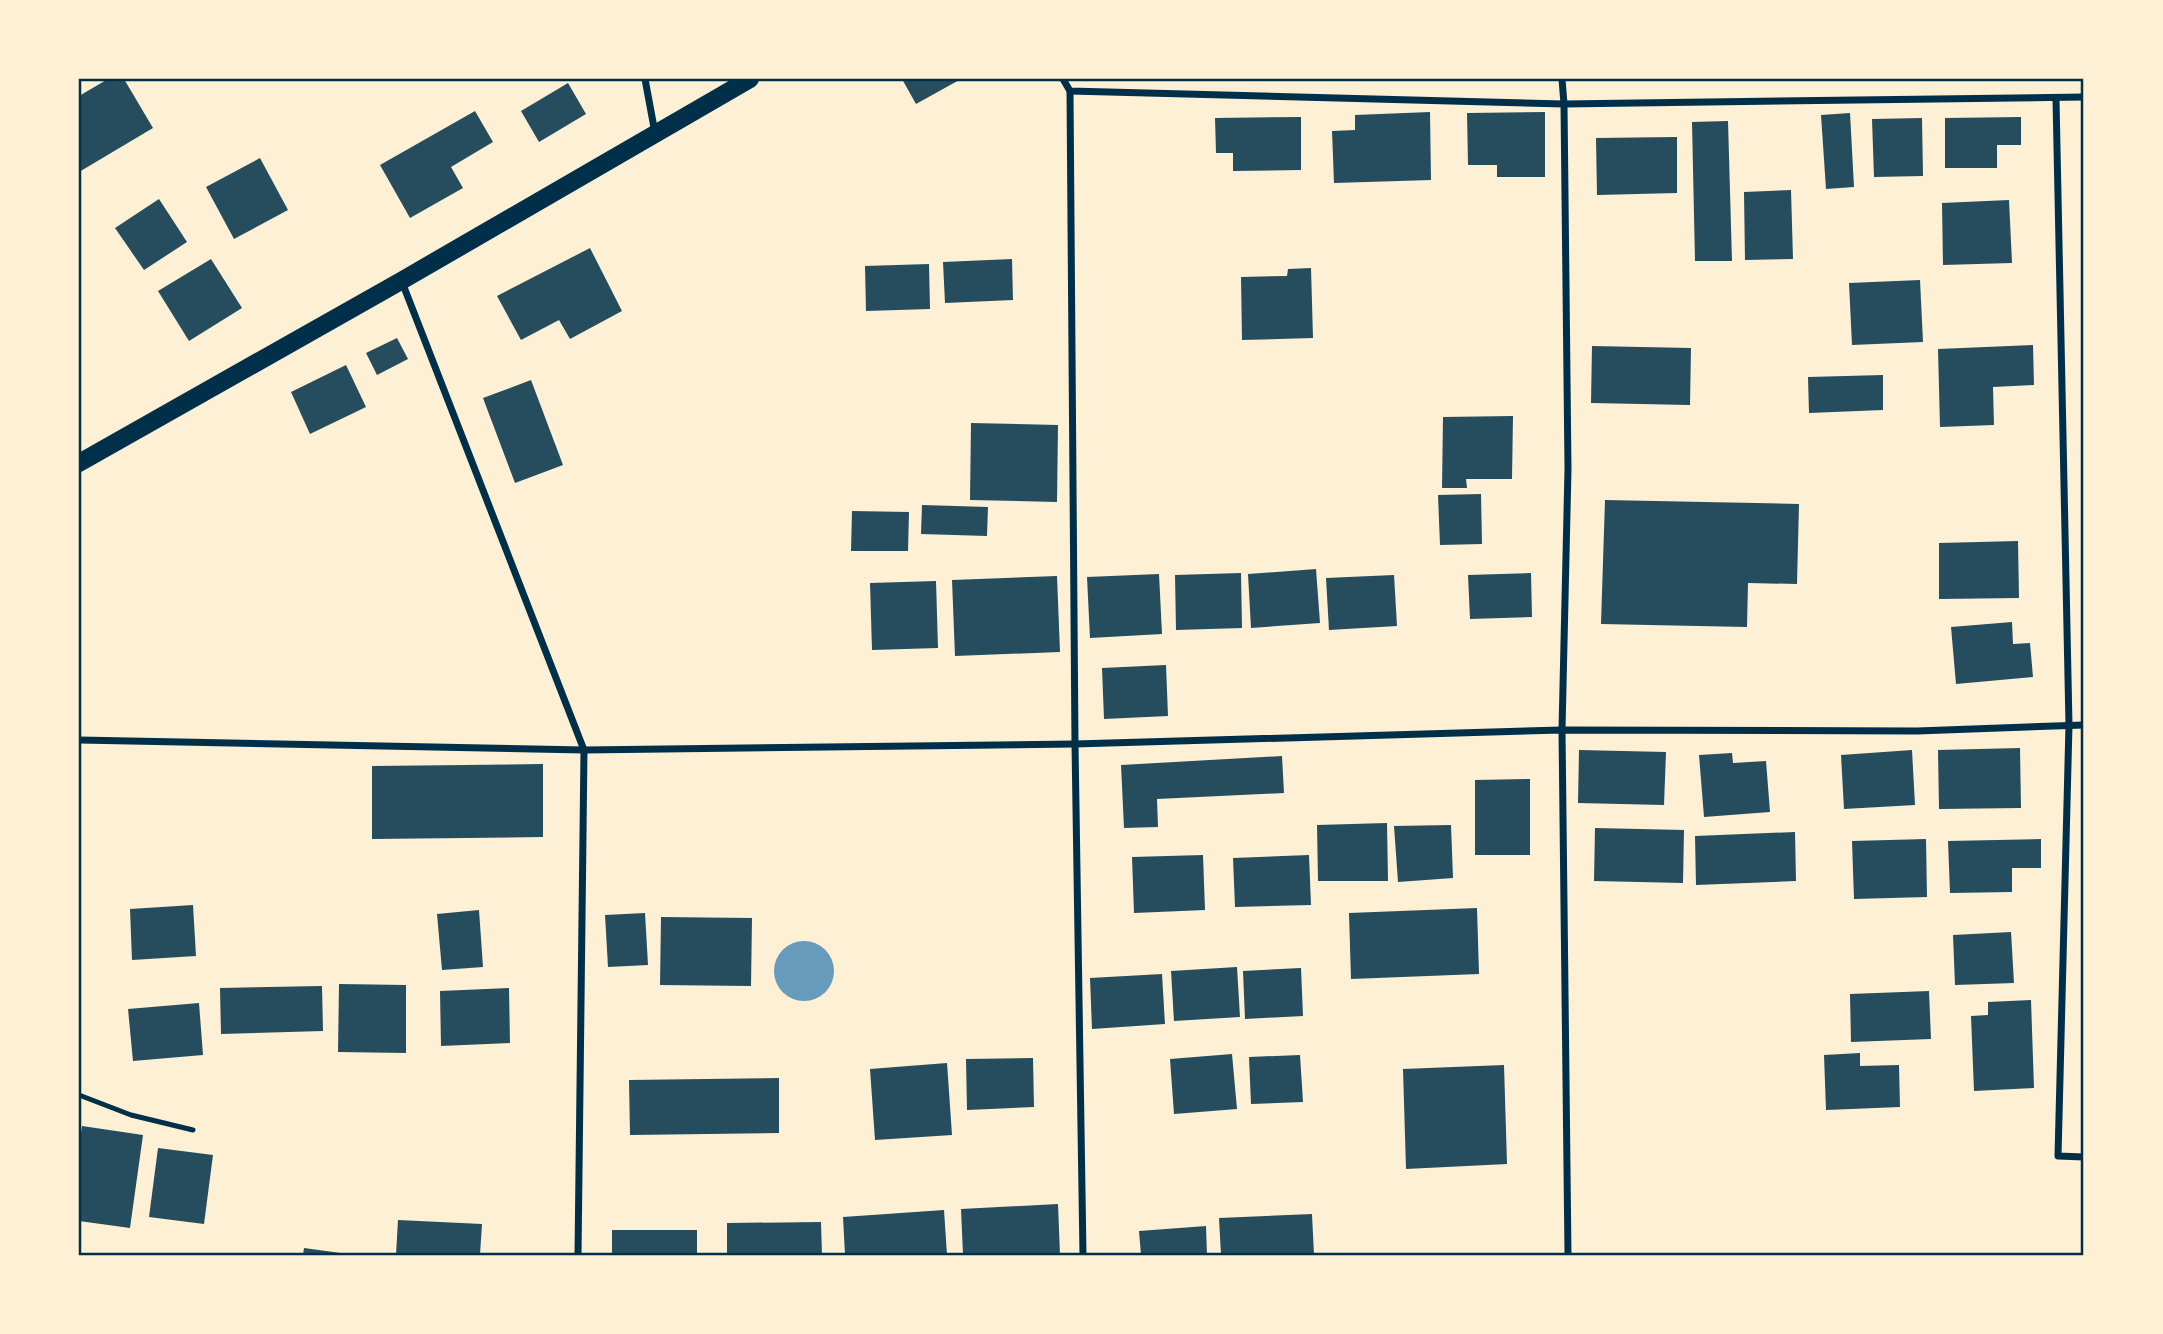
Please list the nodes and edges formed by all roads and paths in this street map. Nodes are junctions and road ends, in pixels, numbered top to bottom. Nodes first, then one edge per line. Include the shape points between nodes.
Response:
1 (645, 79) edge
2 (750, 79) edge
3 (1063, 79) edge
4 (1562, 79) edge
5 (1070, 91) junction
6 (2084, 97) edge
7 (2056, 99) junction
8 (1564, 104) junction
9 (655, 134) junction
10 (401, 281) junction
11 (79, 463) edge
12 (2069, 725) junction
13 (2084, 725) edge
14 (1562, 730) junction
15 (79, 740) edge
16 (1075, 744) junction
17 (584, 750) junction
18 (79, 1095) edge
19 (193, 1130) dead end
20 (2084, 1157) edge
21 (578, 1255) edge
22 (1083, 1255) edge
23 (1568, 1255) edge

1 - 9 street
2 - 9 main road
3 - 5 street
4 - 8 street
5 - 8 street
5 - 16 street
6 - 7 street
7 - 8 street
7 - 12 street
8 - 14 street via 1568,469
9 - 10 main road
10 - 11 main road
10 - 17 street
12 - 13 street
12 - 14 street via 1917,731
12 - 20 street via 2058,1156
14 - 16 street
14 - 23 street
15 - 17 street
16 - 17 street
16 - 22 street
17 - 21 street
18 - 19 lane via 131,1115

